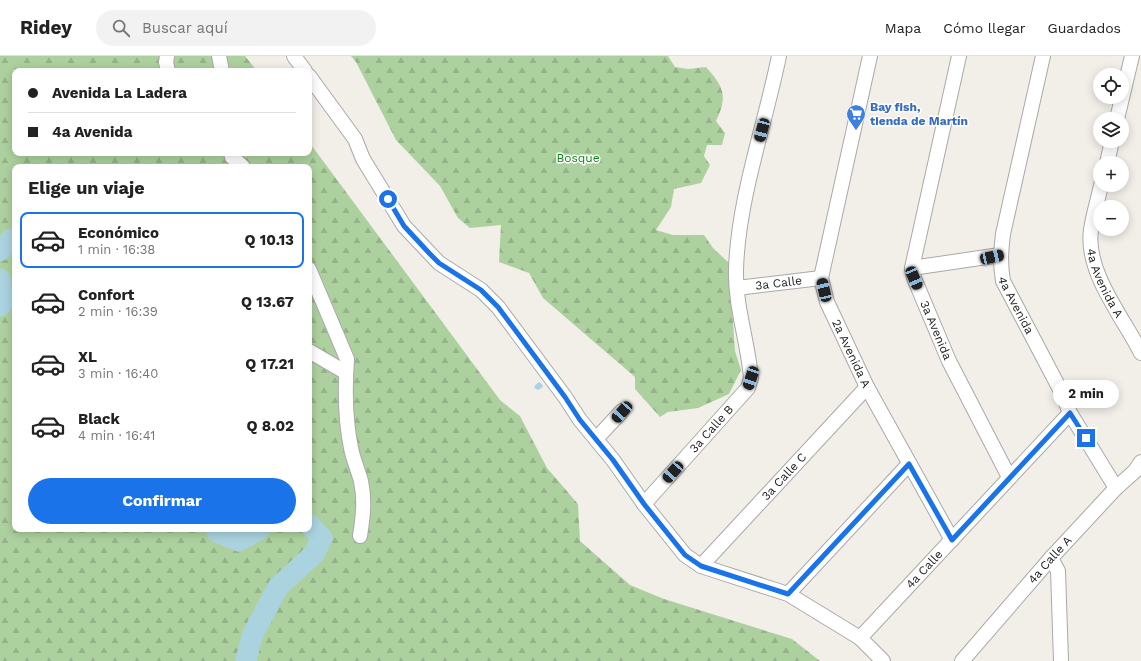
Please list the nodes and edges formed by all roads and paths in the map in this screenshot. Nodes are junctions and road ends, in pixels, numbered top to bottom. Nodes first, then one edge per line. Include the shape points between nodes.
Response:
1 (167, 56) edge
2 (219, 56) edge
3 (294, 56) edge
4 (779, 56) edge
5 (870, 56) edge
6 (959, 56) edge
7 (1043, 56) edge
8 (1132, 56) edge
9 (167, 68) edge
10 (221, 68) edge
11 (303, 68) edge
12 (312, 80) edge
13 (1119, 112) edge
14 (232, 156) edge
15 (239, 164) edge
16 (1099, 192) edge
17 (1000, 255) junction
18 (912, 268) junction
19 (312, 276) edge
20 (821, 278) junction
21 (737, 288) junction
22 (312, 353) edge
23 (1141, 353) edge
24 (345, 372) junction
25 (867, 387) junction
26 (622, 412) dead end
27 (1070, 413) junction
28 (596, 440) junction
29 (909, 464) junction
30 (1139, 468) edge
31 (1009, 477) junction
32 (1116, 488) junction
33 (644, 504) junction
34 (360, 536) dead end
35 (952, 540) junction
36 (1051, 558) junction
37 (701, 566) junction
38 (788, 594) junction
39 (860, 638) junction
40 (979, 644) junction
41 (883, 661) edge
42 (962, 661) edge
43 (979, 661) edge
44 (1061, 661) edge

1 - 9 street
2 - 10 street
3 - 11 street
4 - 21 street via 751,173 739,238
5 - 20 street, 2a Avenida A
6 - 18 street, 3a Avenida
7 - 17 street, 4a Avenida
8 - 13 street
12 - 28 street via 355,139 363,159 404,226 439,263 481,290 498,307
14 - 15 street
16 - 23 street, 4a Avenida A via 1091,230 1090,246 1094,268
17 - 18 street
17 - 27 street, 4a Avenida via 1003,281
18 - 31 street, 3a Avenida via 948,361
19 - 24 street via 347,359
20 - 21 street, 3a Calle
20 - 25 street, 2a Avenida A via 827,302
21 - 33 street, 3a Calle B via 750,367 751,378 748,388
22 - 24 street
24 - 34 street via 351,448 361,481 365,511
25 - 29 street, 2a Avenida A
25 - 37 street, 3a Calle C
26 - 28 street
27 - 31 street, 4a Calle
27 - 32 street, 4a Avenida
28 - 33 street
29 - 35 street, 2a Avenida A
29 - 38 street
30 - 32 street, 4a Calle A
31 - 35 street, 4a Calle
32 - 36 street, 4a Calle A
33 - 37 street via 685,555
35 - 39 street, 4a Calle
36 - 40 street, 4a Calle A
36 - 44 street via 1058,571
37 - 38 street
38 - 39 street
39 - 41 street
40 - 42 street, 4a Calle A
40 - 43 street

